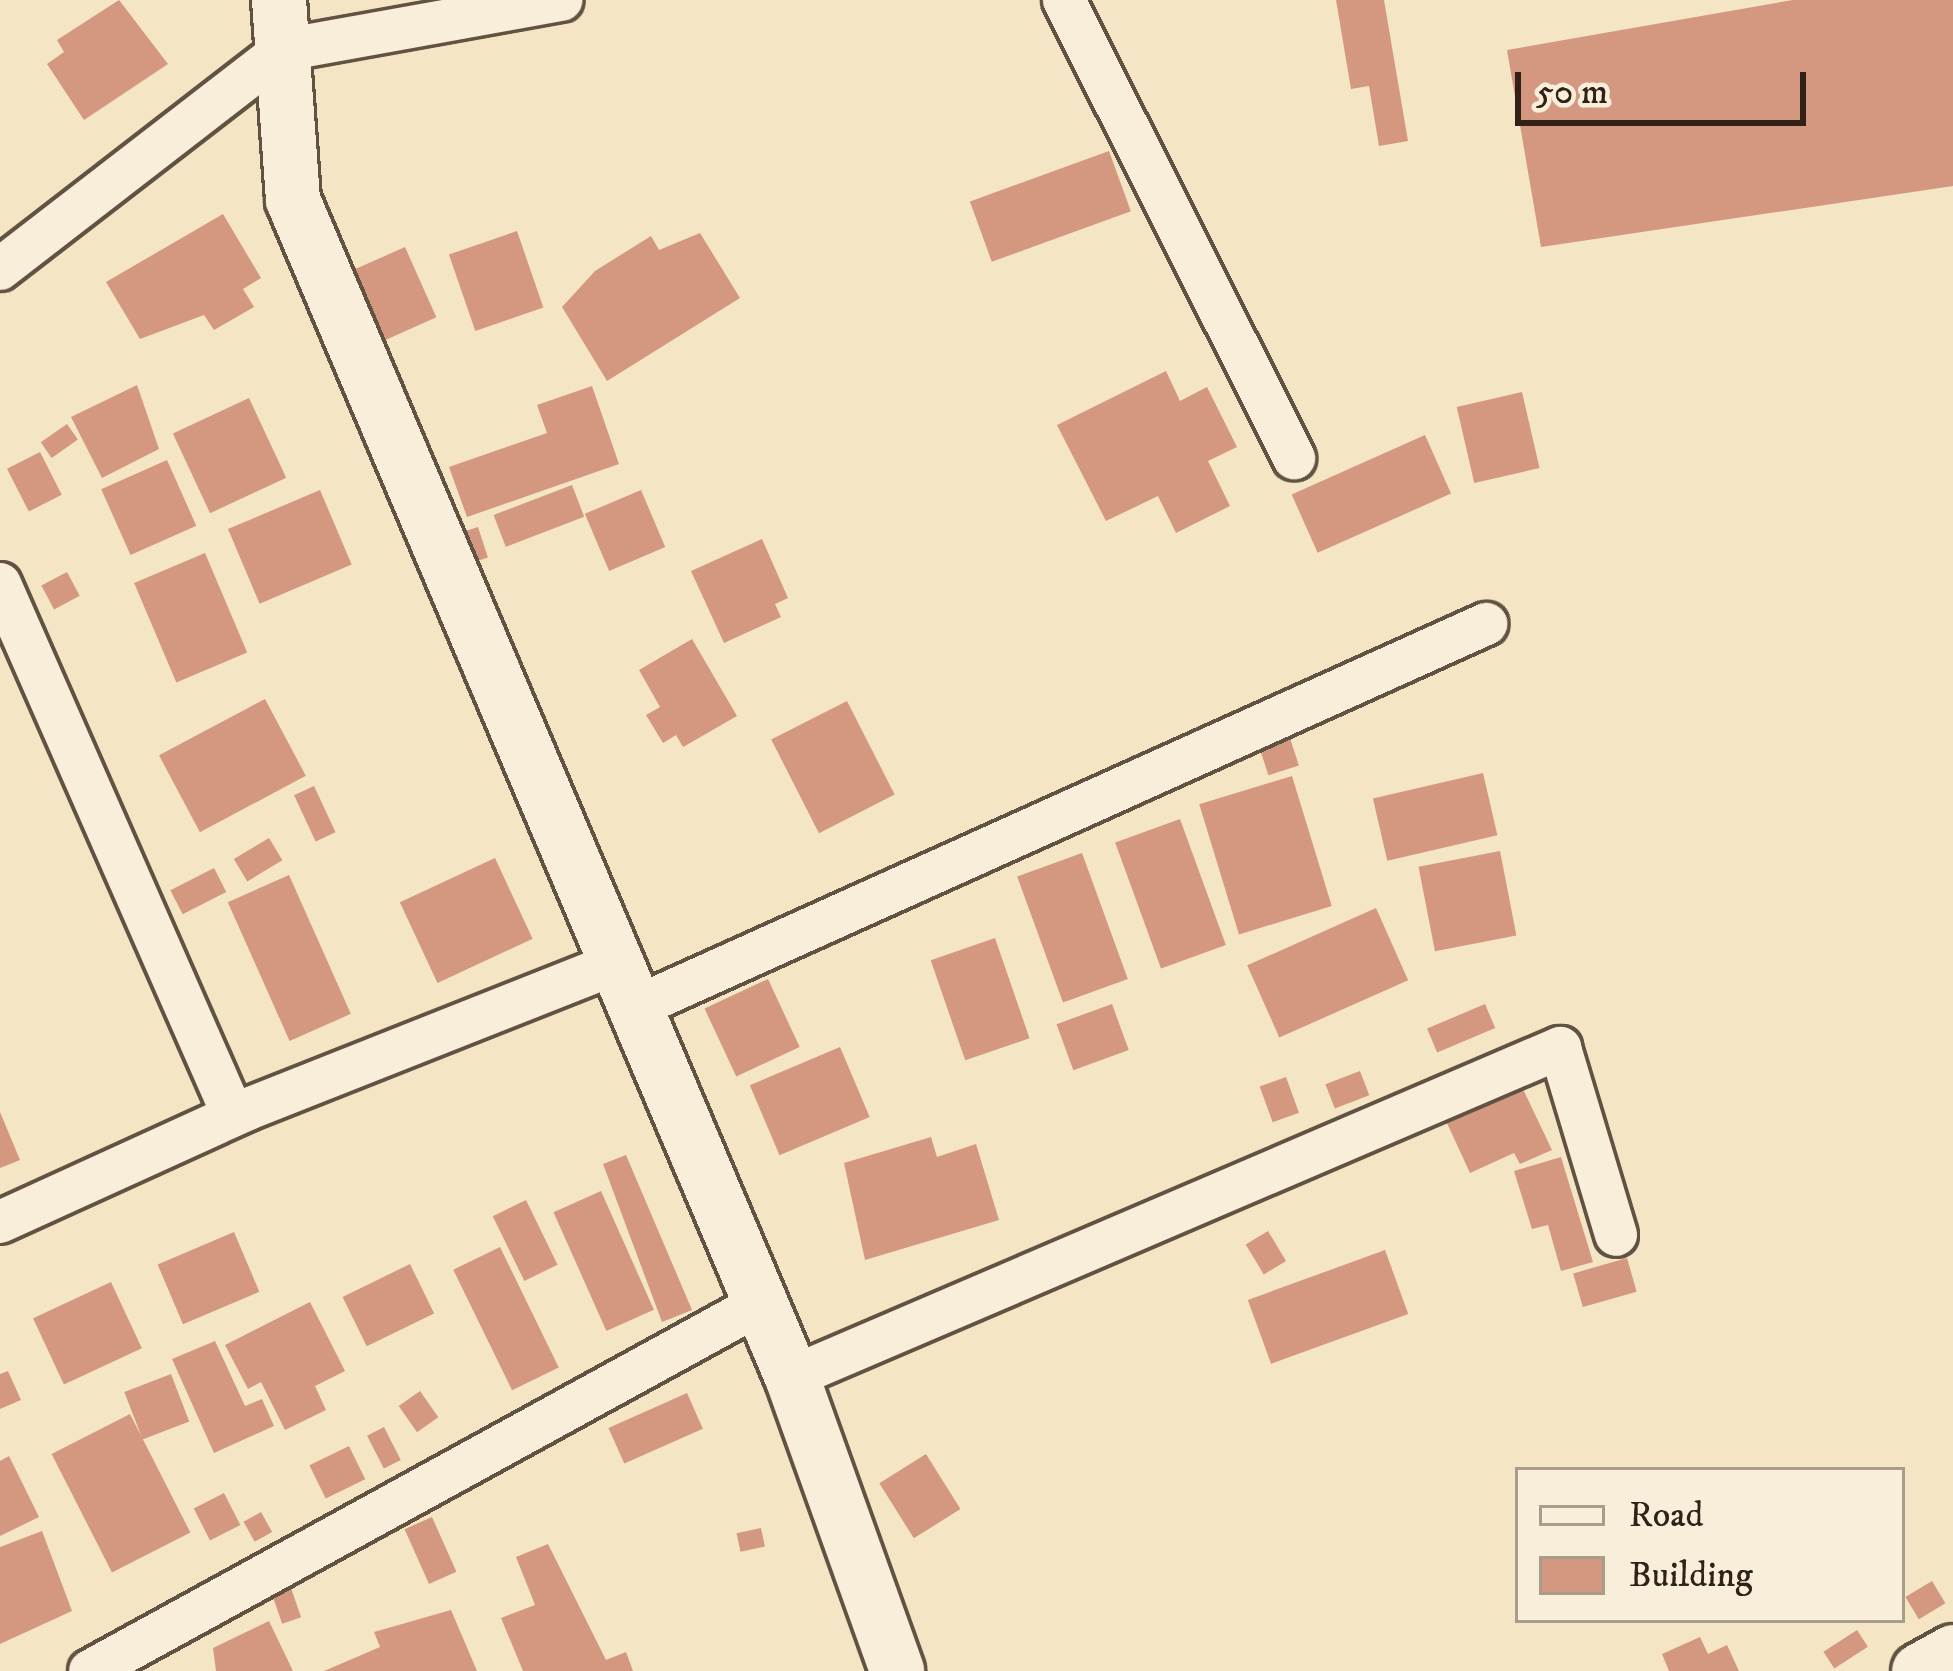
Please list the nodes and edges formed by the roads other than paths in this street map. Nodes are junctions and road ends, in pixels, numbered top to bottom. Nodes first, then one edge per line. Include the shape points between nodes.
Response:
1 (562, 0) edge
2 (1064, 0) edge
3 (281, 25) edge
4 (0, 268) edge
5 (1294, 458) dead end
6 (0, 584) edge
7 (1486, 624) dead end
8 (625, 986) junction
9 (233, 1115) junction
10 (0, 1222) edge
11 (1616, 1235) dead end
12 (758, 1305) junction
13 (792, 1377) junction
14 (1953, 1652) edge
15 (91, 1671) edge
16 (896, 1671) edge
17 (1919, 1671) edge

1 - 3 street
2 - 5 street
3 - 4 street
3 - 8 street via 292,200
6 - 9 street
7 - 8 street
8 - 9 street
8 - 12 street
9 - 10 street
11 - 13 street via 1560,1048
12 - 13 street
12 - 15 street
13 - 16 street
14 - 17 street

